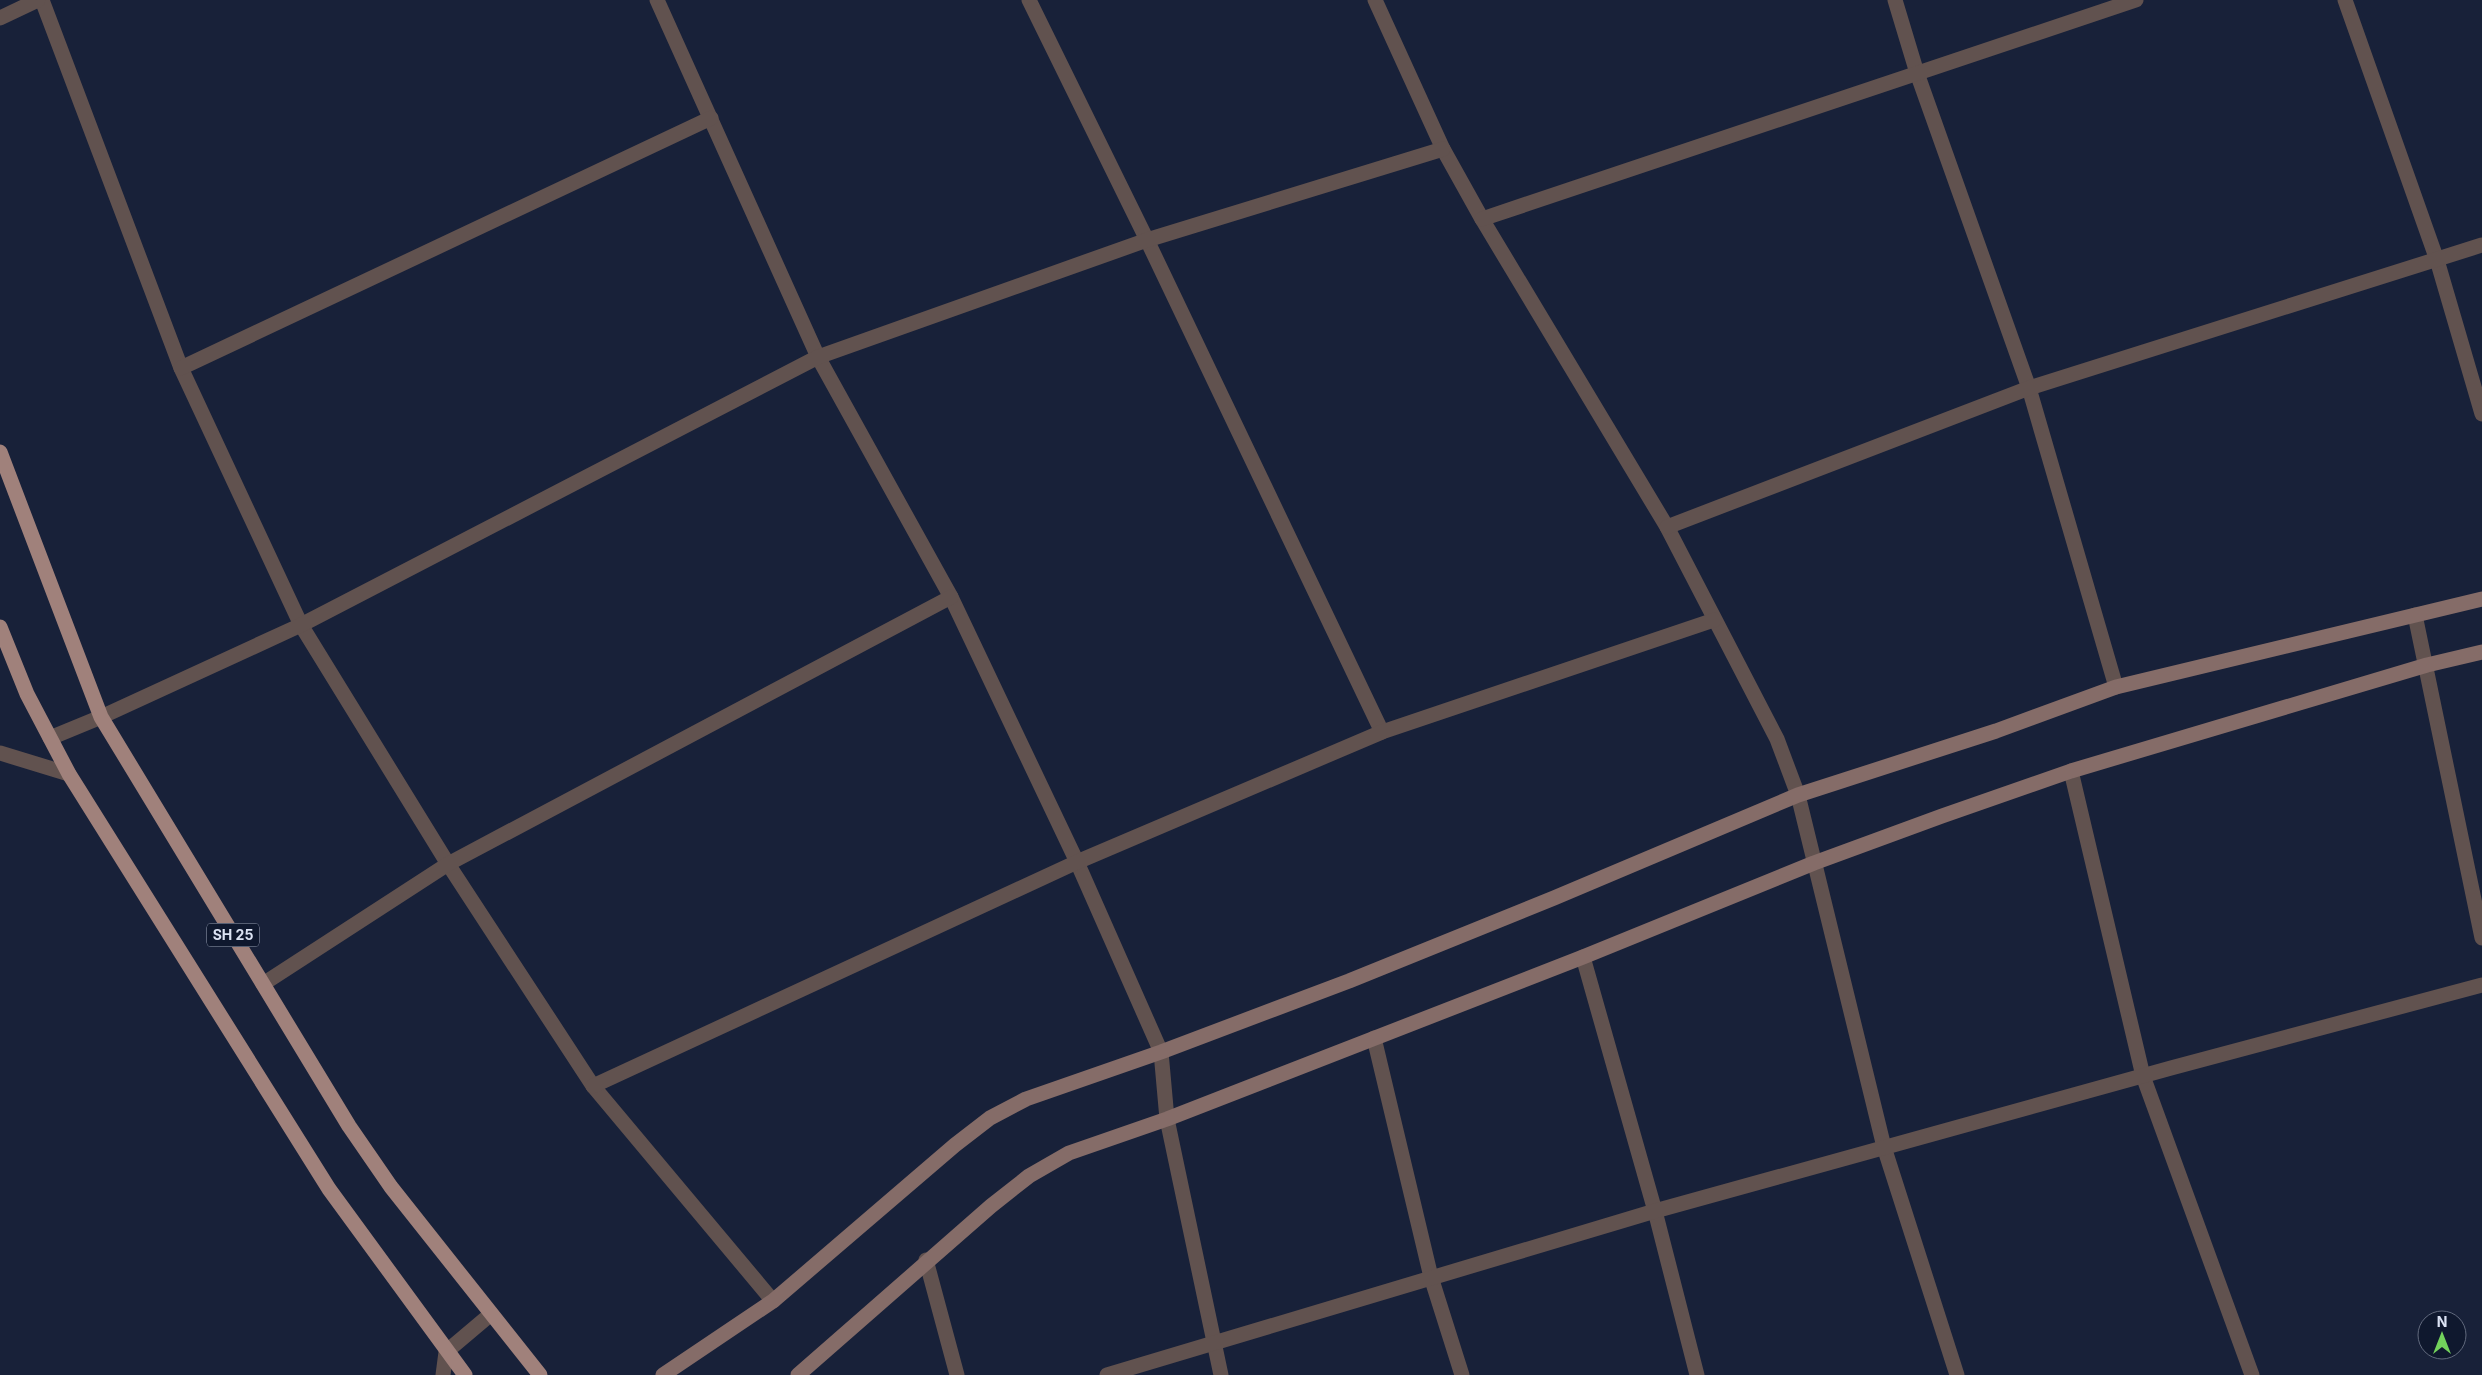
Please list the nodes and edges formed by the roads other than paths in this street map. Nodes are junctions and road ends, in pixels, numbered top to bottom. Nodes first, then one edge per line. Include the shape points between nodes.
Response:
1 (38, 0) edge
2 (42, 0) edge
3 (657, 0) edge
4 (1030, 0) edge
5 (1375, 0) edge
6 (1895, 0) edge
7 (2136, 0) edge
8 (2345, 0) edge
9 (0, 18) edge
10 (1917, 73) junction
11 (711, 118) junction
12 (1443, 149) junction
13 (1482, 219) junction
14 (1147, 240) junction
15 (2482, 245) edge
16 (2437, 260) junction
17 (818, 358) junction
18 (181, 368) junction
19 (2029, 388) junction
20 (2482, 414) edge
21 (0, 452) edge
22 (1667, 527) junction
23 (951, 597) junction
24 (2482, 599) edge
25 (2415, 615) junction
26 (1714, 620) junction
27 (302, 625) junction
28 (0, 627) edge
29 (2482, 652) edge
30 (2427, 665) junction
31 (2116, 687) junction
32 (101, 717) junction
33 (1382, 732) junction
34 (50, 738) junction
35 (0, 753) edge
36 (2071, 771) junction
37 (69, 774) junction
38 (1798, 795) junction
39 (1077, 862) junction
40 (1814, 863) junction
41 (448, 864) junction
42 (2482, 938) edge
43 (1583, 956) junction
44 (263, 984) junction
45 (2482, 985) edge
46 (1374, 1038) junction
47 (1161, 1052) junction
48 (2143, 1076) junction
49 (593, 1086) junction
50 (1167, 1119) junction
51 (1884, 1147) junction
52 (1655, 1211) junction
53 (926, 1260) junction
54 (1431, 1277) junction
55 (773, 1301) junction
56 (491, 1314) junction
57 (1212, 1344) junction
58 (446, 1352) junction
59 (443, 1375) edge
60 (465, 1375) edge
61 (540, 1375) edge
62 (663, 1375) edge
63 (798, 1375) edge
64 (957, 1375) edge
65 (1107, 1375) edge
66 (1221, 1375) edge
67 (1462, 1375) edge
68 (1697, 1375) edge
69 (1957, 1375) edge
70 (2252, 1375) edge

1 - 9 street
2 - 18 street
3 - 11 street
4 - 14 street
5 - 12 street
6 - 10 street
7 - 10 street
8 - 16 street
10 - 13 street
10 - 19 street
11 - 17 street
11 - 18 street
12 - 13 street
12 - 14 street
13 - 22 street
14 - 17 street
14 - 33 street
15 - 16 street
16 - 19 street
16 - 20 street
17 - 23 street
17 - 27 street
18 - 27 street
19 - 22 street
19 - 31 street
21 - 32 main road, SH 25
22 - 26 street
23 - 39 street
23 - 41 street
24 - 25 street
25 - 30 street
25 - 31 street
26 - 33 street
26 - 38 street via 1777,740
27 - 32 street
27 - 41 street
28 - 34 main road via 27,694
29 - 30 street
30 - 36 street
30 - 42 street
31 - 38 street via 1996,731
32 - 34 street
32 - 44 main road, SH 25
33 - 39 street
34 - 37 main road
35 - 37 street
36 - 40 street
36 - 48 street
37 - 58 main road via 329,1189
38 - 40 street
38 - 47 street via 1367,974
39 - 47 street
39 - 49 street
40 - 43 street
40 - 51 street
41 - 44 street
41 - 49 street
43 - 46 street
43 - 52 street
44 - 56 main road, SH 25 via 349,1126
45 - 48 street
46 - 50 street
46 - 54 street
47 - 50 street
47 - 55 street via 1026,1099 990,1118
48 - 51 street
48 - 70 street
49 - 55 street
50 - 53 street via 1069,1153 1045,1167 990,1206
50 - 57 street
51 - 52 street
51 - 69 street
52 - 54 street
52 - 68 street
53 - 63 street
53 - 64 street
54 - 57 street
54 - 67 street
55 - 62 street
56 - 58 street
56 - 61 main road, SH 25
57 - 65 street
57 - 66 street
58 - 59 street
58 - 60 main road

